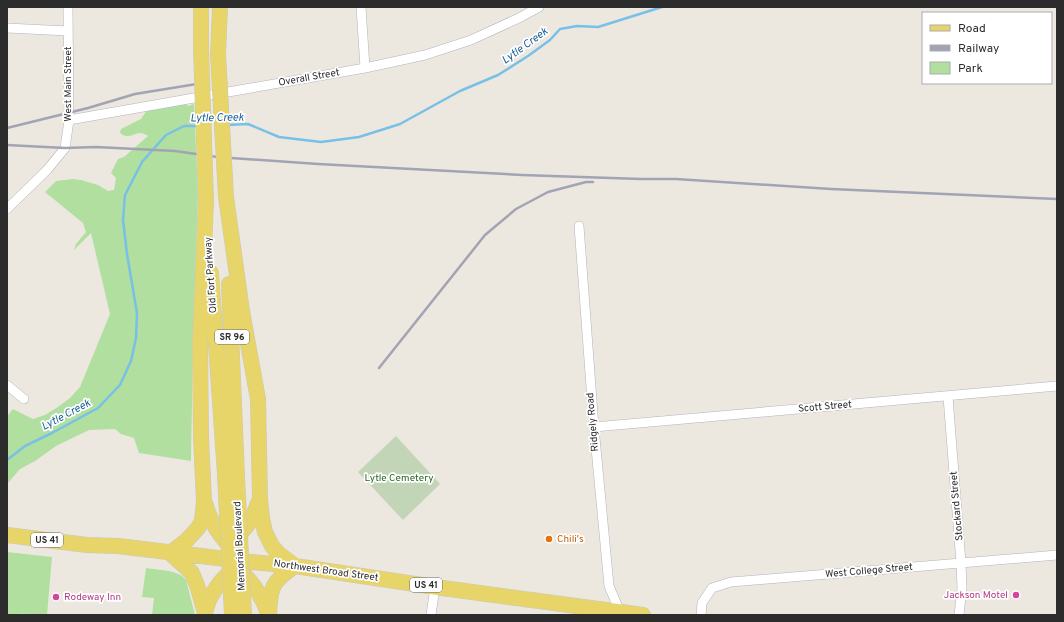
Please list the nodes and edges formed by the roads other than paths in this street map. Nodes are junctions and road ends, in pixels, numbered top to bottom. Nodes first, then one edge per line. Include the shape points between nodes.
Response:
1 (68, 7) edge
2 (201, 7) edge
3 (220, 7) edge
4 (361, 7) edge
5 (539, 7) edge
6 (7, 28) edge
7 (68, 31) junction
8 (365, 68) junction
9 (69, 120) junction
10 (226, 197) junction
11 (206, 200) junction
12 (7, 210) edge
13 (579, 226) dead end
14 (7, 385) edge
15 (1057, 386) edge
16 (948, 397) junction
17 (24, 399) dead end
18 (594, 428) junction
19 (231, 476) junction
20 (260, 499) junction
21 (204, 501) junction
22 (7, 535) edge
23 (229, 546) junction
24 (170, 553) junction
25 (1057, 555) edge
26 (210, 557) junction
27 (251, 562) junction
28 (961, 563) junction
29 (295, 566) junction
30 (236, 568) junction
31 (435, 587) junction
32 (620, 613) edge
33 (205, 614) edge
34 (232, 615) edge
35 (244, 615) edge
36 (269, 615) edge
37 (431, 615) edge
38 (643, 615) edge
39 (701, 615) edge
40 (958, 615) edge

1 - 7 street, West Main Street
2 - 11 main road, Old Fort Parkway / SR 96, bridge
3 - 10 main road, Old Fort Parkway / SR 96, bridge via 218,54
4 - 8 street
5 - 8 street, Overall Street via 471,40 425,55
6 - 7 street
7 - 9 street, West Main Street
8 - 9 street, Overall Street
9 - 12 street, West Main Street via 65,148
10 - 19 main road, Old Fort Parkway / SR 96
10 - 20 main road via 242,311 258,399
11 - 19 main road, Old Fort Parkway / SR 96
11 - 21 main road via 200,343
13 - 18 street, Ridgely Road
14 - 17 street
15 - 16 street, Scott Street
16 - 18 street, Scott Street
16 - 28 street, Stockard Street
18 - 32 street, Ridgely Road via 609,586
19 - 34 main road, Old Fort Parkway / SR 96, bridge
19 - 35 main road, Memorial Boulevard / SR 96, bridge
20 - 23 main road via 251,521
20 - 29 main road via 268,539 278,553
21 - 23 main road via 214,525
21 - 24 main road via 202,521 198,528
22 - 24 main road, Northwest Broad Street / US 41
23 - 26 main road
23 - 27 main road
24 - 26 main road, Northwest Broad Street / US 41
24 - 33 main road via 191,572
25 - 28 street, West College Street
26 - 27 main road, Northwest Broad Street / US 41
26 - 30 main road
27 - 29 main road, Northwest Broad Street / US 41
27 - 30 main road
28 - 39 street, West College Street via 731,582 712,588 702,602
28 - 40 street, Stockard Street via 962,588
29 - 31 main road, Northwest Broad Street / US 41
29 - 36 main road via 276,581 270,596
30 - 33 main road via 213,594
30 - 36 main road via 256,587
31 - 32 main road, Northwest Broad Street / US 41
31 - 37 street
32 - 38 main road, Northwest Broad Street / US 41

